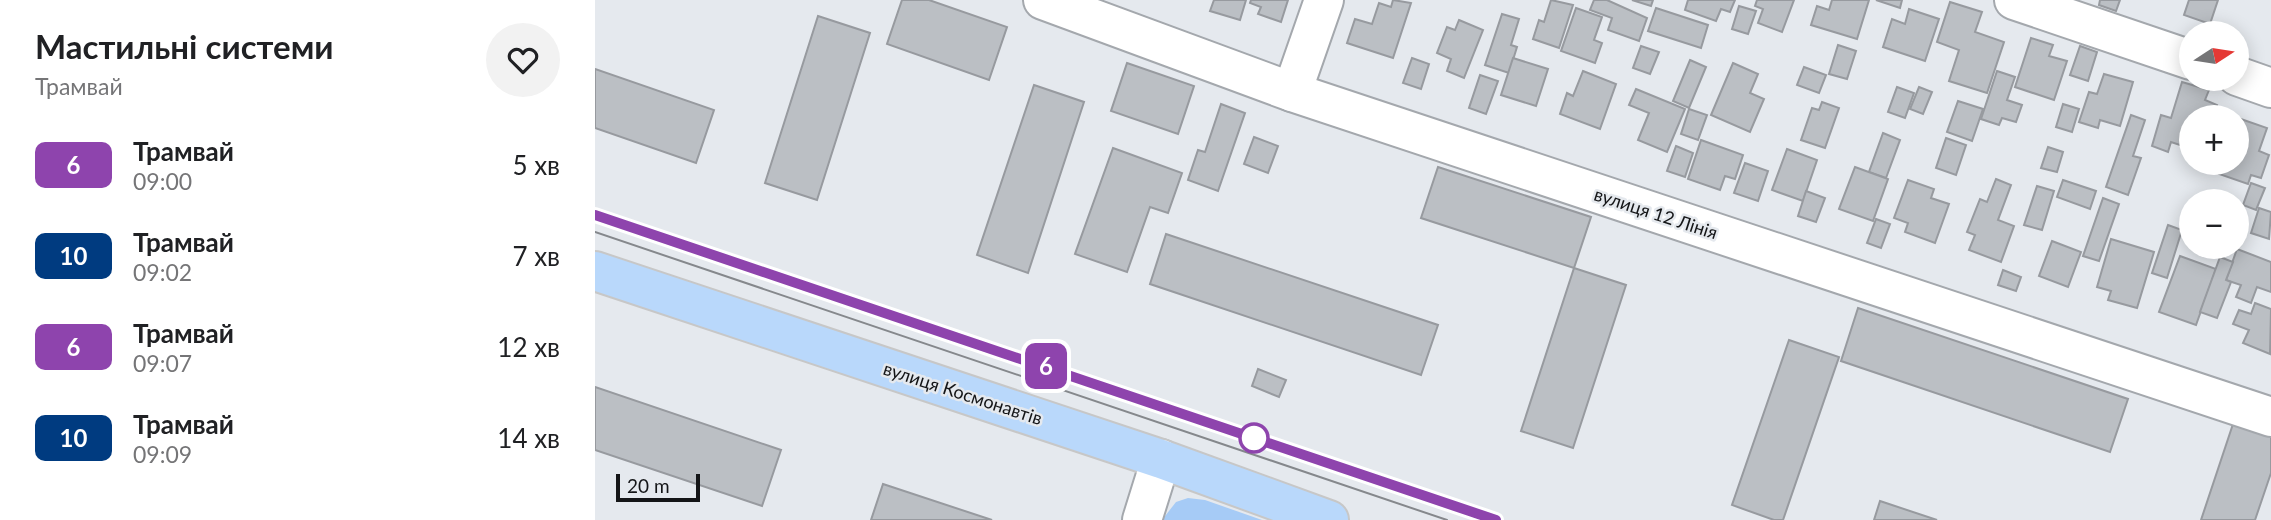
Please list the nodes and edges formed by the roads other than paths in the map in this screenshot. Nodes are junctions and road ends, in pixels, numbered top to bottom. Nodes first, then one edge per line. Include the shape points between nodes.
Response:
1 (1043, 0) edge
2 (1324, 0) edge
3 (2014, 0) edge
4 (2179, 56) edge
5 (2249, 80) edge
6 (2271, 88) edge
7 (1292, 92) junction
8 (595, 271) edge
9 (2271, 417) edge
10 (1161, 459) junction
11 (1142, 520) edge
12 (1329, 520) edge

1 - 7 street, вулиця 12 Лінія
2 - 7 street
3 - 4 street
5 - 6 street
7 - 9 street, вулиця 12 Лінія
8 - 10 main road, вулиця Космонавтів
10 - 11 street
10 - 12 main road, вулиця Космонавтів

